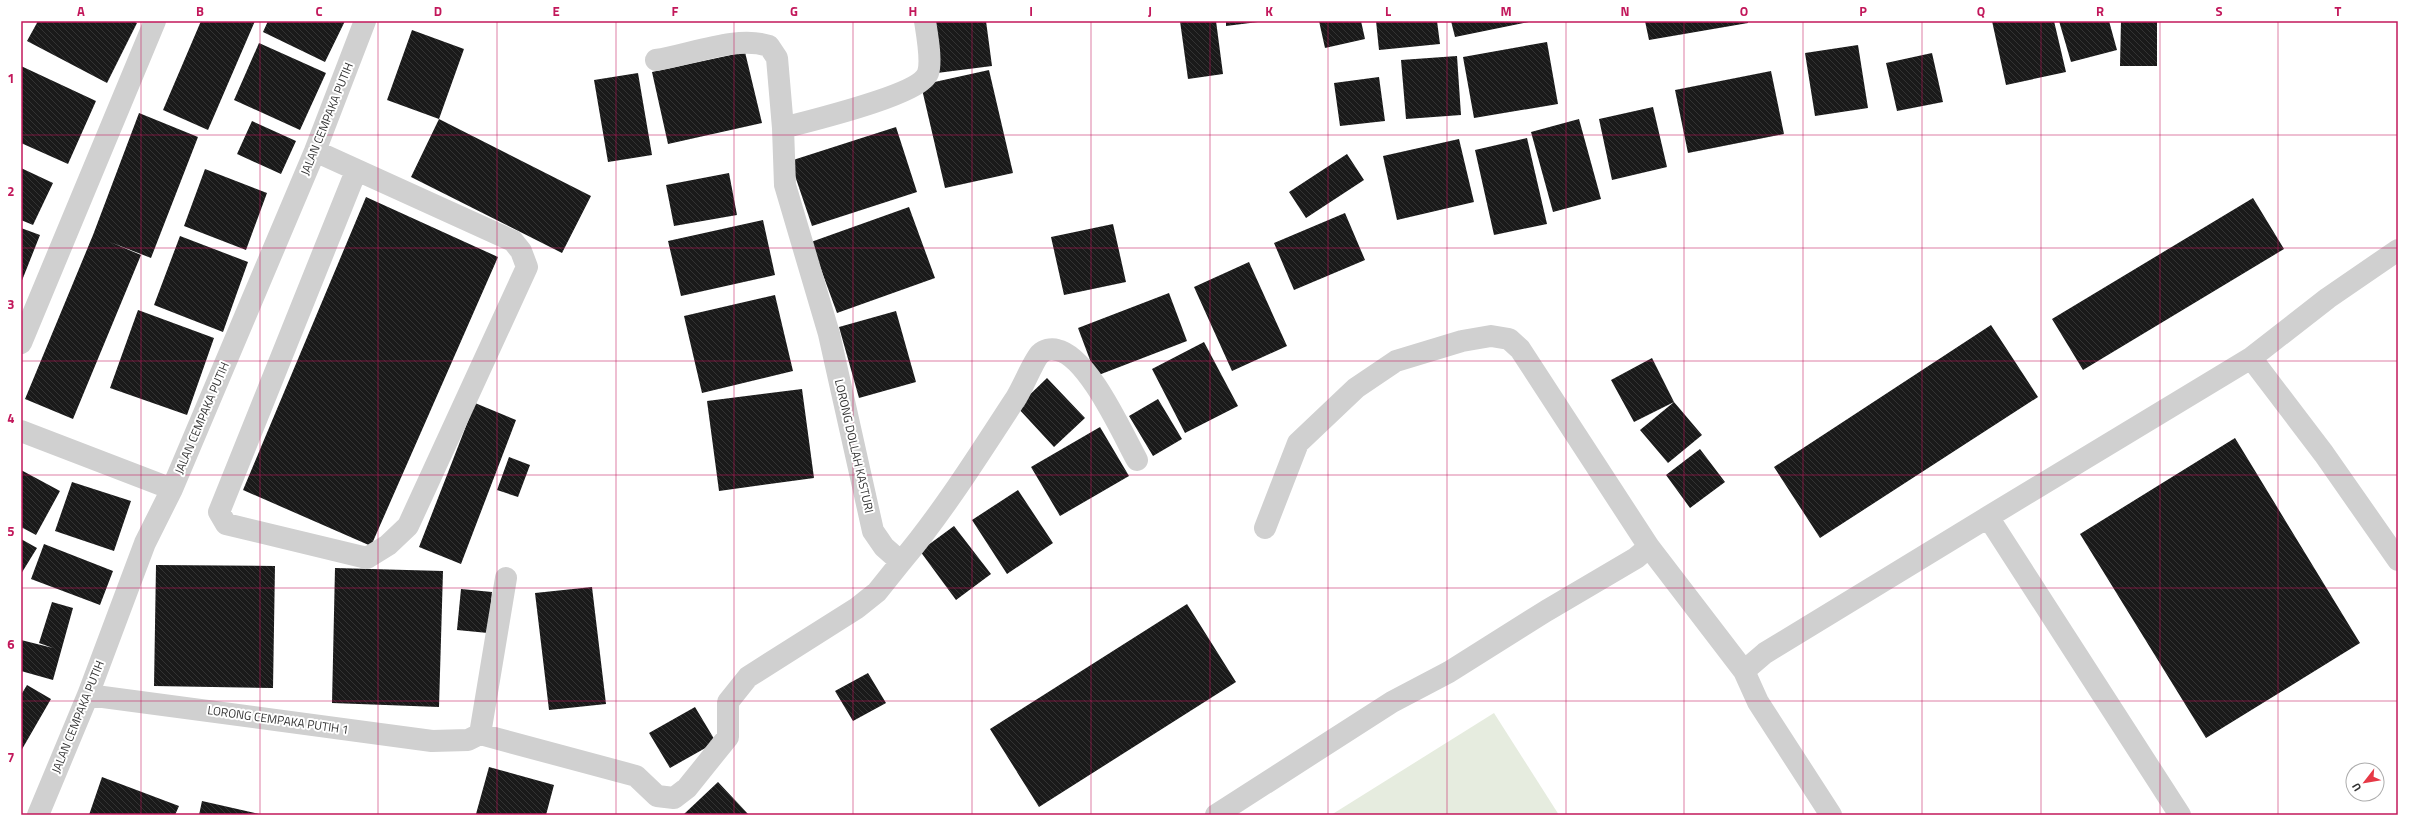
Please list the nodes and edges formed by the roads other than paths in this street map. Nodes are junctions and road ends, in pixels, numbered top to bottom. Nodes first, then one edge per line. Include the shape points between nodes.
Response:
1 (155, 21) edge
2 (365, 21) edge
3 (925, 21) edge
4 (656, 60) dead end
5 (783, 128) junction
6 (315, 151) junction
7 (356, 170) junction
8 (2398, 250) edge
9 (21, 343) edge
10 (2251, 358) junction
11 (21, 431) edge
12 (1137, 460) dead end
13 (172, 489) junction
14 (1988, 517) junction
15 (1265, 528) dead end
16 (1649, 547) junction
17 (2398, 560) edge
18 (901, 562) junction
19 (506, 578) dead end
20 (1744, 671) junction
21 (88, 695) junction
22 (474, 737) junction
23 (38, 815) edge
24 (1216, 815) edge
25 (1832, 815) edge
26 (2180, 815) edge

1 - 9 street
2 - 6 street, JALAN CEMPAKA PUTIH
3 - 5 street via 928,72 923,82 903,93
4 - 5 street, LORONG DOLLAH KASTURI via 750,42 769,46 776,58
5 - 18 street, LORONG DOLLAH KASTURI via 785,185 829,334 874,531 884,547
6 - 7 street
6 - 13 street, JALAN CEMPAKA PUTIH
7 - 7 street via 219,512 226,524 367,558 388,545 408,526 527,267 513,241
8 - 10 street via 2328,298
10 - 14 street
10 - 17 street via 2324,454
11 - 13 street
12 - 18 street via 1092,379 1071,357 1057,350 1046,350 1039,354 1024,386 953,495
13 - 21 street, JALAN CEMPAKA PUTIH via 145,543
14 - 20 street via 1766,653
14 - 26 street
15 - 16 street via 1298,443 1356,388 1396,361 1462,341 1491,336 1509,340 1520,350
16 - 20 street
16 - 24 street via 1636,558 1449,672 1392,702
18 - 22 street, LORONG CEMPAKA PUTIH 1 via 877,592 857,608 748,677 728,702 728,737 687,788 674,798 657,796 636,776
19 - 22 street
20 - 25 street via 1758,702
21 - 22 street, LORONG CEMPAKA PUTIH 1 via 432,741
21 - 23 street, JALAN CEMPAKA PUTIH

